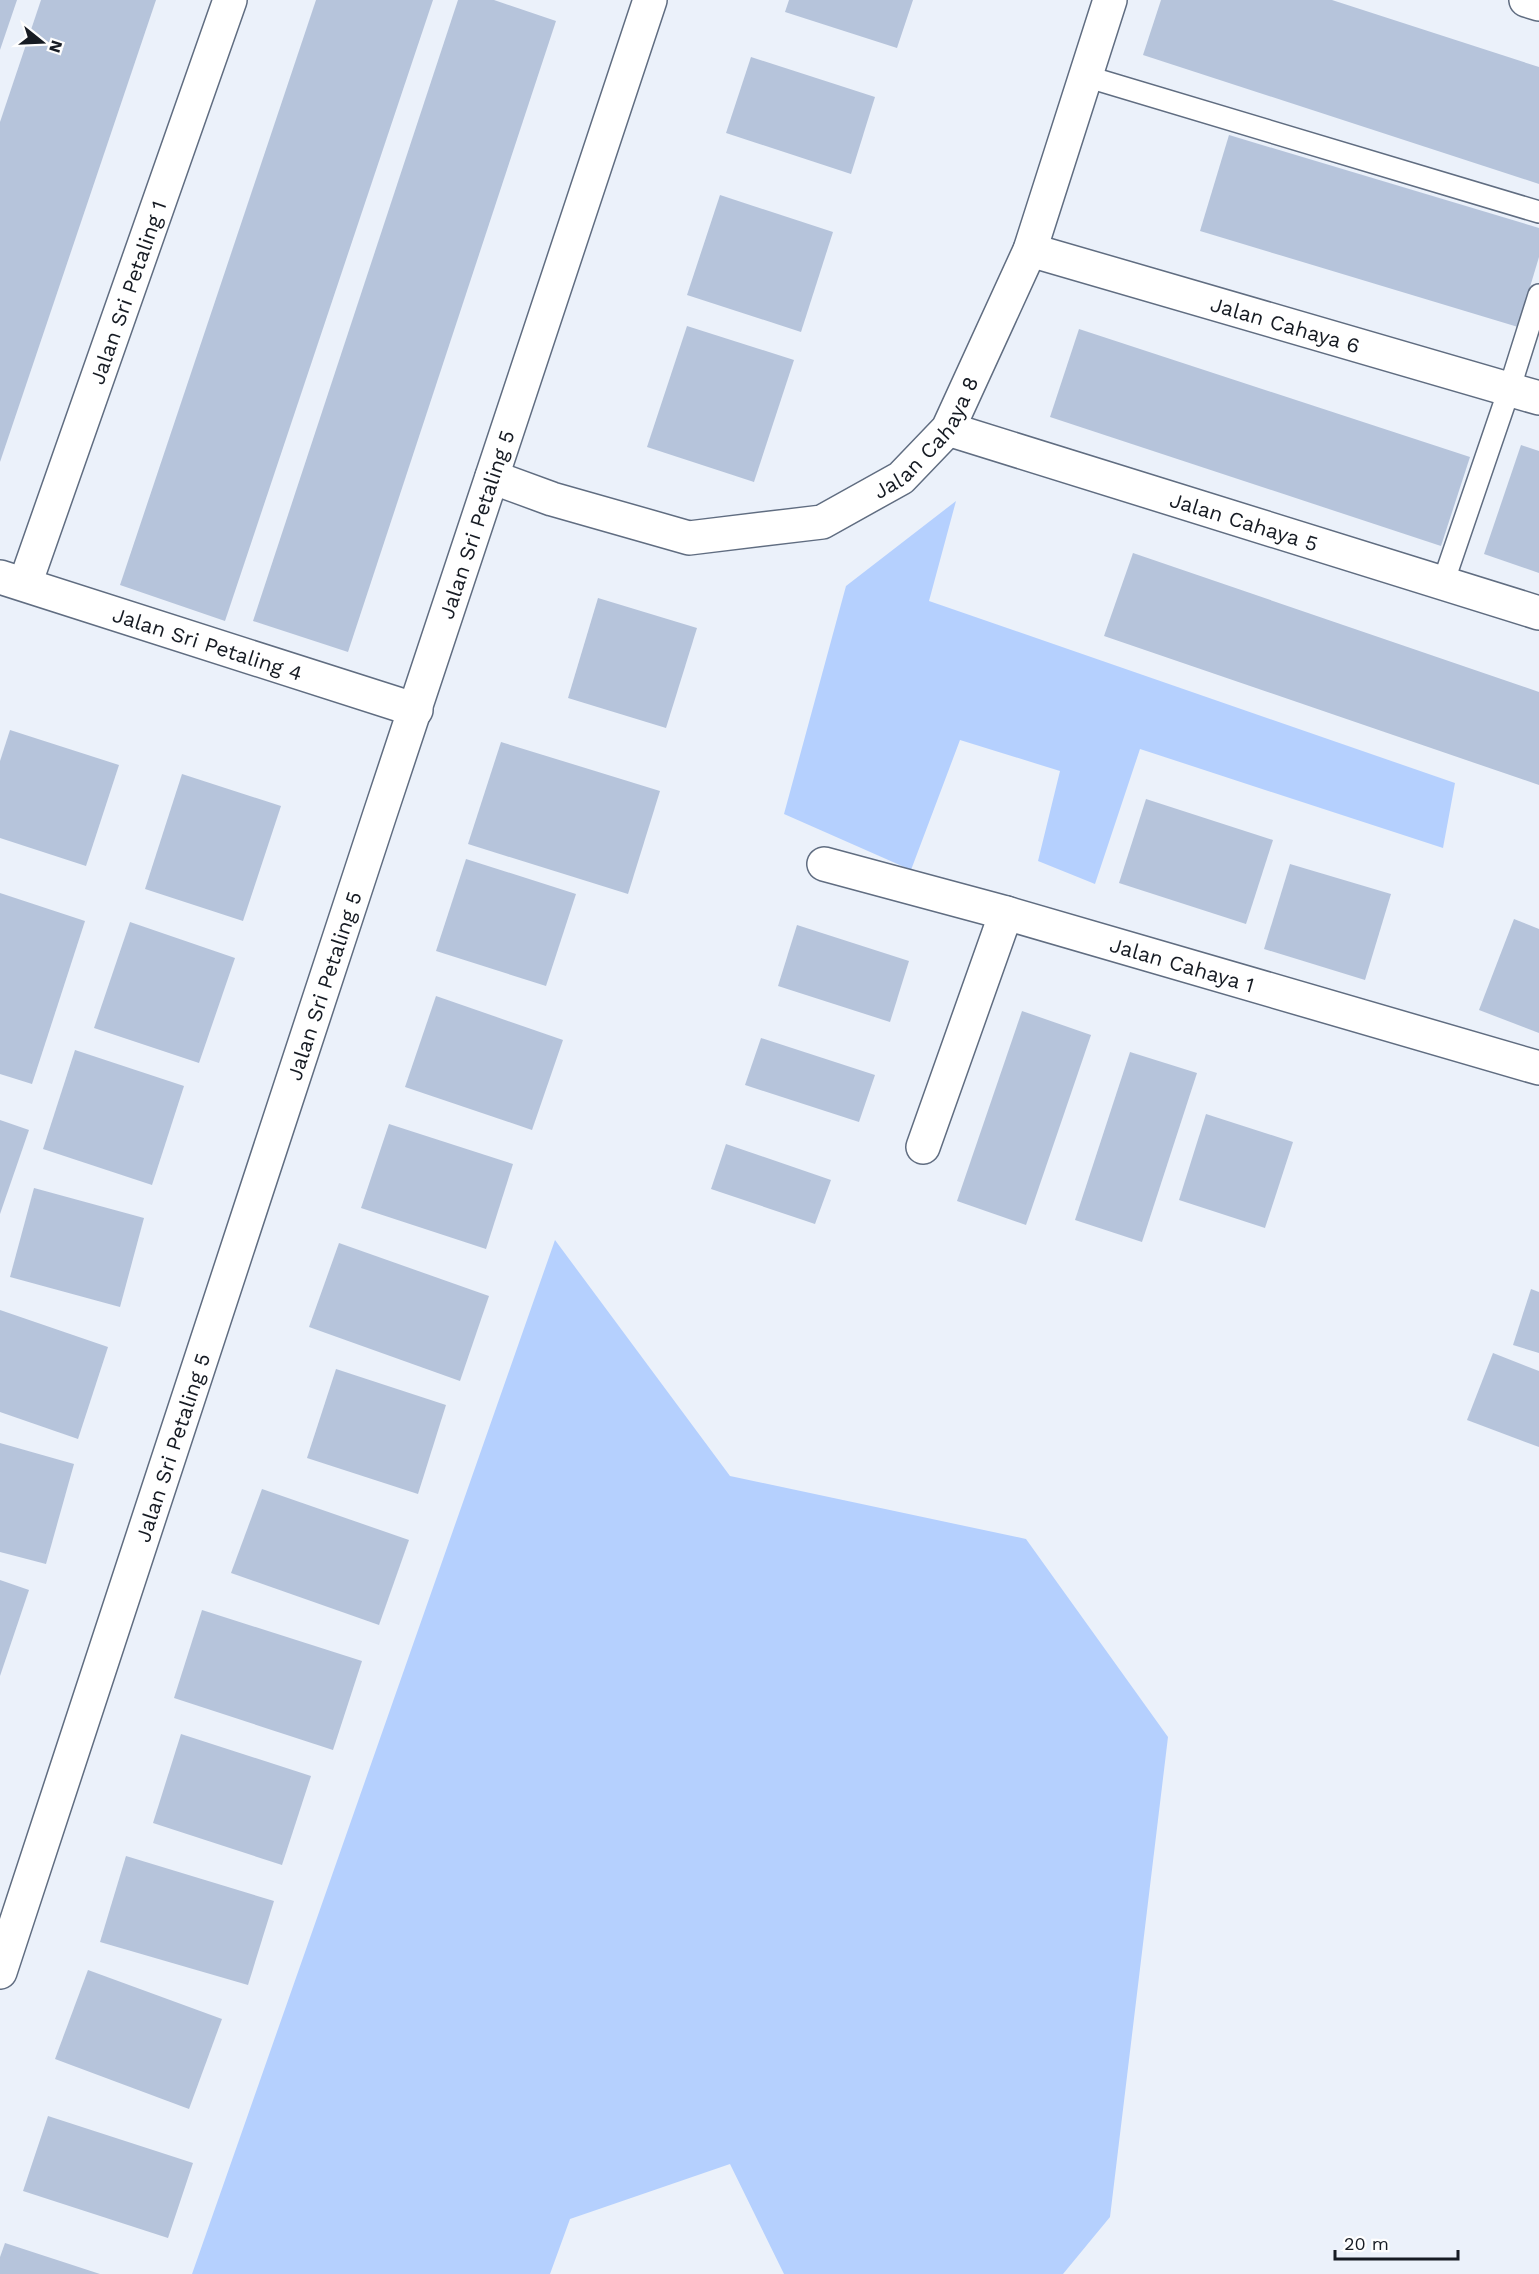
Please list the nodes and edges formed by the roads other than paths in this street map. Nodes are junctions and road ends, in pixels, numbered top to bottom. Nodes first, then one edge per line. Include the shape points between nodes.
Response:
1 (230, 0) edge
2 (650, 0) edge
3 (1110, 0) edge
4 (1526, 0) edge
5 (1539, 4) edge
6 (1085, 76) junction
7 (1539, 212) edge
8 (1030, 250) junction
9 (1539, 295) edge
10 (1524, 394) edge
11 (948, 429) junction
12 (492, 477) junction
13 (12, 580) edge
14 (1443, 583) junction
15 (1539, 613) edge
16 (416, 710) junction
17 (824, 864) dead end
18 (1006, 913) junction
19 (1539, 1068) edge
20 (923, 1148) dead end
21 (0, 1972) edge

1 - 13 street, Jalan Sri Petaling 1
2 - 12 street, Jalan Sri Petaling 5
3 - 6 street, Jalan Cahaya 8
4 - 5 street
6 - 7 lane
6 - 8 street, Jalan Cahaya 8
8 - 10 street, Jalan Cahaya 6
8 - 11 street, Jalan Cahaya 8
9 - 10 lane
10 - 14 lane
11 - 12 street, Jalan Cahaya 8 via 901,478 822,522 689,538 552,499
11 - 14 street, Jalan Cahaya 5
12 - 16 street, Jalan Sri Petaling 5
13 - 16 street, Jalan Sri Petaling 4
14 - 15 street, Jalan Cahaya 5
16 - 21 street, Jalan Sri Petaling 5
17 - 18 street, Jalan Cahaya 1
18 - 19 street, Jalan Cahaya 1
18 - 20 street

